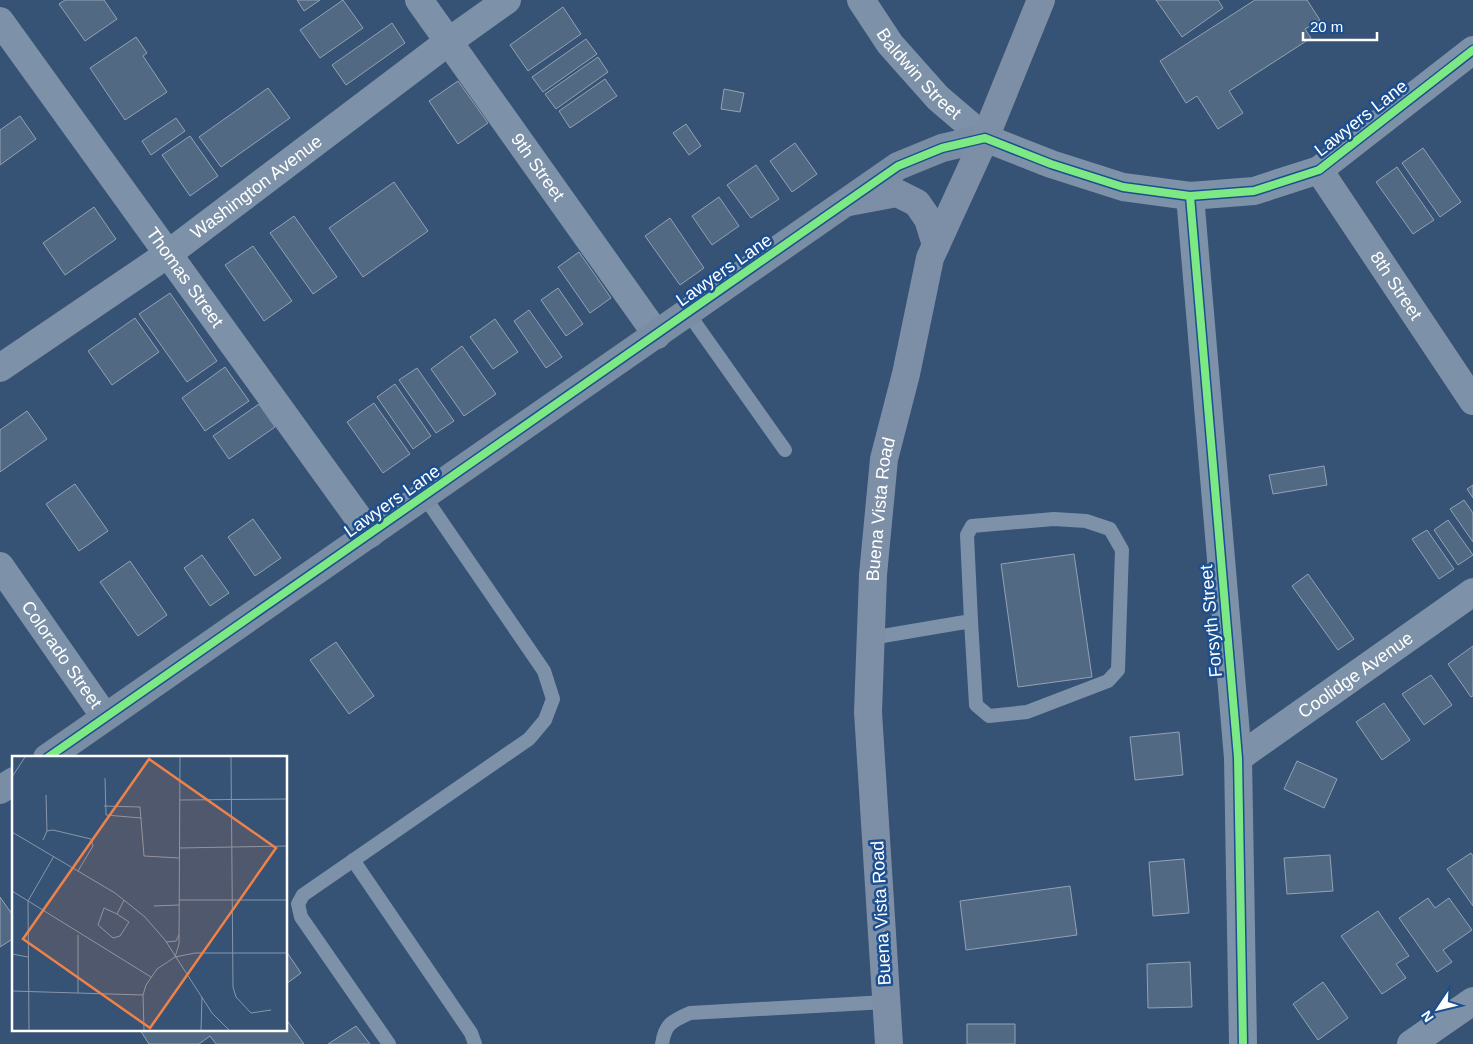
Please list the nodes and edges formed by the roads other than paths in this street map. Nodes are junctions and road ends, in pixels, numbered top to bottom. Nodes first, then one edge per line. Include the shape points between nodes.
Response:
1 (419, 0) edge
2 (507, 0) edge
3 (861, 0) edge
4 (1040, 0) edge
5 (0, 21) edge
6 (448, 42) junction
7 (1473, 50) edge
8 (985, 138) junction
9 (1319, 170) junction
10 (1190, 196) junction
11 (849, 202) junction
12 (936, 245) junction
13 (168, 254) junction
14 (688, 313) junction
15 (656, 335) junction
16 (0, 368) edge
17 (1473, 401) edge
18 (785, 450) dead end
19 (424, 496) junction
20 (370, 534) junction
21 (0, 566) edge
22 (1473, 592) edge
23 (971, 621) junction
24 (871, 638) junction
25 (105, 717) junction
26 (50, 756) edge
27 (1238, 758) junction
28 (12, 782) edge
29 (0, 790) edge
30 (353, 860) junction
31 (1473, 1001) edge
32 (886, 1002) junction
33 (389, 1044) edge
34 (475, 1044) edge
35 (662, 1044) edge
36 (889, 1044) edge
37 (1243, 1044) edge
38 (1410, 1044) edge

1 - 6 street, 9th Street
2 - 6 street, Washington Avenue
3 - 8 street, Baldwin Street via 890,44 938,98
4 - 8 main road, Buena Vista Road
5 - 13 street, Thomas Street
6 - 13 street, Washington Avenue
6 - 15 street, 9th Street
7 - 9 street, Lawyers Lane
8 - 10 street, Lawyers Lane via 1123,187
8 - 11 street, Lawyers Lane via 942,148 898,166
8 - 12 main road, Buena Vista Road
9 - 10 street, Lawyers Lane via 1254,191
9 - 17 street, 8th Street
10 - 27 street, Forsyth Street
11 - 12 main road via 898,193 917,203 928,219
11 - 14 street, Lawyers Lane
12 - 24 main road, Buena Vista Road via 930,258 884,459 873,575
13 - 16 street, Washington Avenue
13 - 20 street, Thomas Street
14 - 15 street, Lawyers Lane
14 - 18 lane
15 - 19 street, Lawyers Lane
19 - 20 street, Lawyers Lane
19 - 30 lane via 544,672 553,698 545,720 529,739
20 - 25 street, Lawyers Lane
21 - 25 street, Colorado Street
22 - 27 street, Coolidge Avenue
23 - 23 lane via 967,535 972,526 1054,519 1086,521 1110,529 1122,550 1118,670 1108,682 1027,712 989,716 976,705
23 - 24 lane
24 - 32 main road, Buena Vista Road via 868,712
25 - 26 street, Lawyers Lane
27 - 37 street, Forsyth Street
28 - 29 street
30 - 33 lane via 303,895 298,904 301,917
30 - 34 lane via 471,1033
31 - 38 street
32 - 35 lane via 690,1013 675,1020 664,1032
32 - 36 main road, Buena Vista Road

